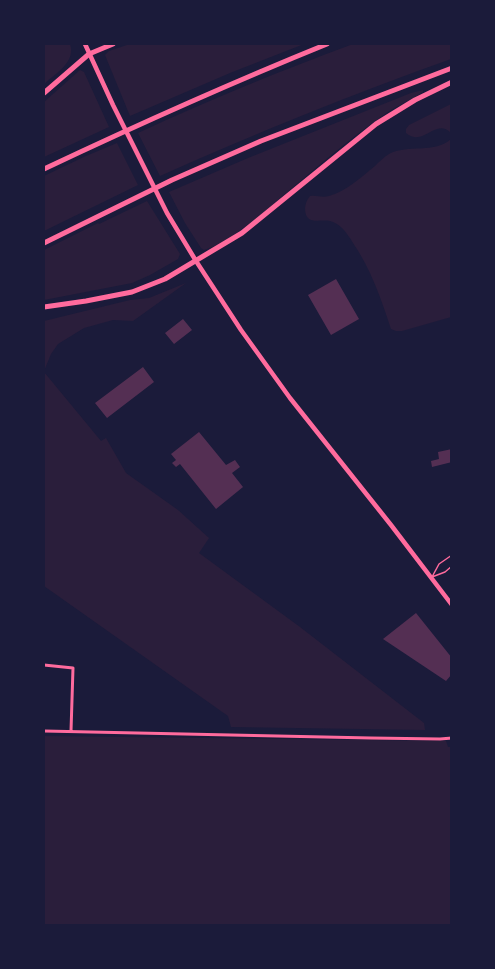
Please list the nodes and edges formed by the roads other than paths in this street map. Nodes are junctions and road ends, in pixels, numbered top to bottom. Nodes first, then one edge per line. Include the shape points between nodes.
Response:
1 (85, 44) edge
2 (113, 44) edge
3 (327, 44) edge
4 (89, 54) junction
5 (452, 68) edge
6 (452, 82) edge
7 (44, 93) edge
8 (44, 169) edge
9 (44, 243) edge
10 (196, 261) junction
11 (44, 308) edge
12 (452, 555) edge
13 (452, 566) edge
14 (431, 578) junction
15 (452, 605) edge
16 (44, 665) edge
17 (44, 731) edge
18 (70, 731) junction
19 (452, 738) edge

1 - 4 main road
2 - 4 highway
3 - 8 highway via 178,106
4 - 7 highway
4 - 10 main road via 167,213
5 - 9 highway via 261,141
6 - 10 highway via 376,124 242,233
10 - 11 highway via 132,292
10 - 14 main road via 285,391
12 - 14 lane via 439,564
13 - 14 lane
14 - 15 main road
16 - 18 street via 73,668
17 - 18 street
18 - 19 street

